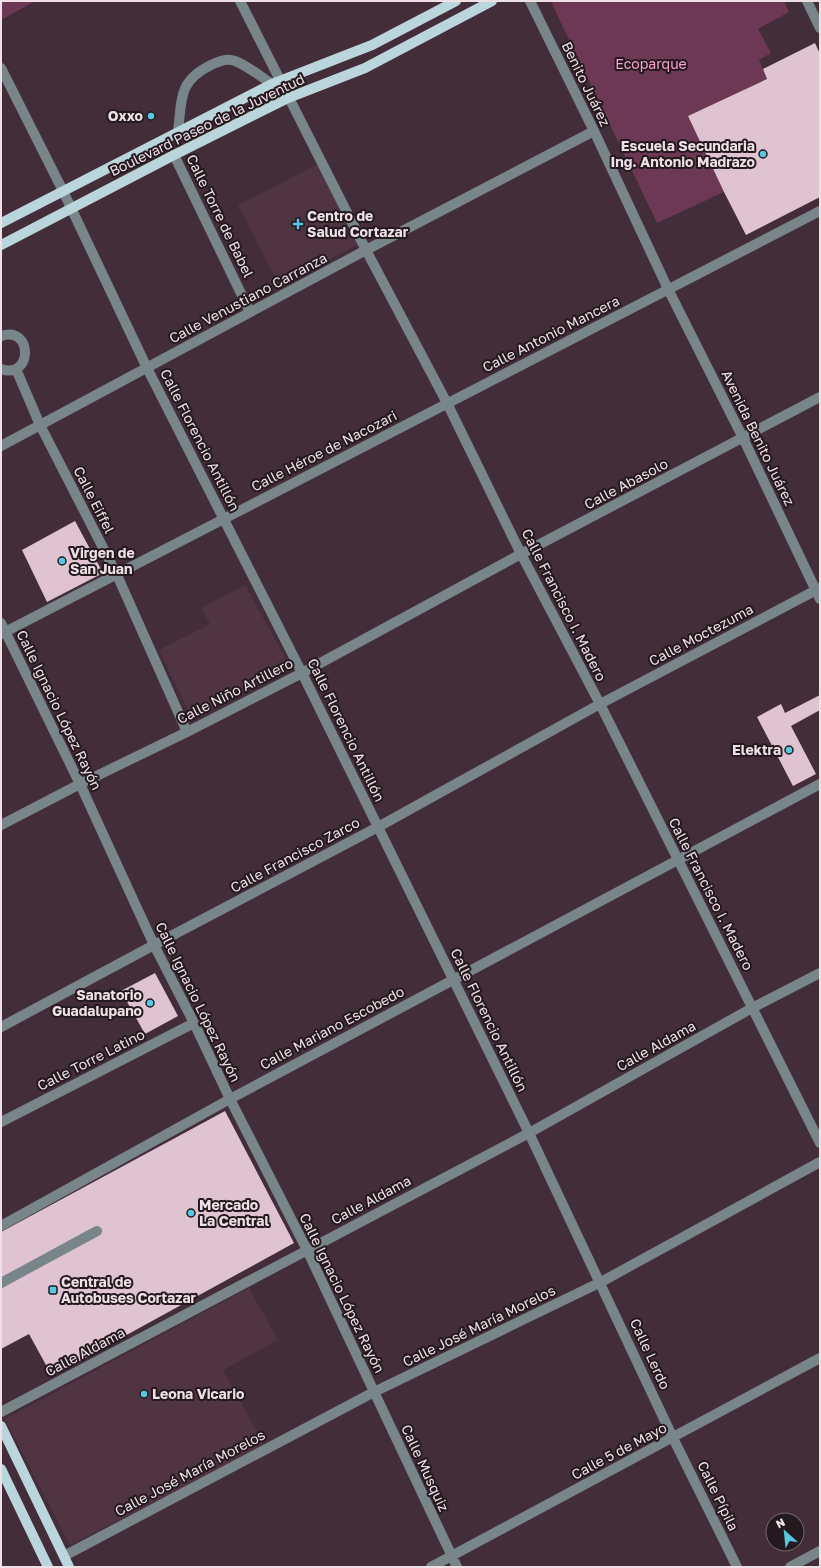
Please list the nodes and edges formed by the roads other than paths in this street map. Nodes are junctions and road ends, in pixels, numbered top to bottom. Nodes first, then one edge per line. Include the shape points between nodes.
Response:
1 (240, 1) edge
2 (456, 1) edge
3 (492, 1) edge
4 (530, 1) edge
5 (807, 1) edge
6 (819, 23) edge
7 (1, 68) edge
8 (276, 82) junction
9 (288, 98) junction
10 (594, 131) junction
11 (178, 132) junction
12 (174, 155) junction
13 (63, 191) junction
14 (71, 209) junction
15 (820, 211) edge
16 (1, 223) edge
17 (1, 245) edge
18 (366, 250) junction
19 (668, 289) junction
20 (250, 312) junction
21 (1, 336) edge
22 (147, 368) junction
23 (1, 369) edge
24 (16, 369) junction
25 (820, 397) edge
26 (447, 403) junction
27 (40, 425) junction
28 (743, 438) junction
29 (1, 446) edge
30 (224, 518) junction
31 (522, 554) junction
32 (117, 575) junction
33 (819, 593) edge
34 (2, 630) edge
35 (302, 673) junction
36 (600, 704) junction
37 (187, 732) junction
38 (80, 784) junction
39 (820, 784) edge
40 (1, 825) edge
41 (378, 827) junction
42 (677, 859) junction
43 (154, 945) junction
44 (820, 973) edge
45 (453, 979) junction
46 (752, 1008) junction
47 (194, 1023) junction
48 (1, 1027) edge
49 (230, 1099) junction
50 (1, 1122) edge
51 (529, 1133) junction
52 (820, 1143) edge
53 (820, 1162) edge
54 (1, 1226) edge
55 (97, 1231) dead end
56 (307, 1250) junction
57 (601, 1282) junction
58 (1, 1284) edge
59 (820, 1358) edge
60 (374, 1392) junction
61 (1, 1412) edge
62 (1, 1426) edge
63 (673, 1438) junction
64 (1, 1469) edge
65 (820, 1551) edge
66 (64, 1556) junction
67 (451, 1556) junction
68 (45, 1566) edge
69 (69, 1567) edge
70 (431, 1567) edge
71 (456, 1567) edge
72 (737, 1567) edge
73 (790, 1567) edge

1 - 8 street, Calle Francisco I. Madero
2 - 8 main road, Boulevard Paseo de la Juventud via 372,45
3 - 9 main road, Boulevard Paseo de la Juventud via 365,68
4 - 10 street, Benito Juárez
5 - 6 street
7 - 13 street, Calle Florencio Antillón
8 - 9 street, Calle Francisco I. Madero
8 - 11 main road, Boulevard Paseo de la Juventud
8 - 11 street via 234,60 218,62 201,70 187,83
9 - 12 main road, Boulevard Paseo de la Juventud
9 - 18 street, Calle Francisco I. Madero
10 - 18 street, Calle Venustiano Carranza
10 - 19 street, Benito Juárez
11 - 13 main road, Boulevard Paseo de la Juventud
12 - 14 main road, Boulevard Paseo de la Juventud
12 - 20 street, Calle Torre de Babel
13 - 14 street, Calle Florencio Antillón
13 - 16 main road, Boulevard Paseo de la Juventud
14 - 17 main road, Boulevard Paseo de la Juventud
14 - 22 street, Calle Florencio Antillón
15 - 19 street, Calle Antonio Mancera
18 - 20 street, Calle Venustiano Carranza
18 - 26 street, Calle Francisco I. Madero
19 - 26 street, Calle Antonio Mancera
19 - 28 street, Avenida Benito Juárez
20 - 22 street, Calle Venustiano Carranza
21 - 24 street via 14,336 25,346 25,356
22 - 27 street, Calle Venustiano Carranza
22 - 30 street, Calle Florencio Antillón
23 - 24 street
24 - 27 street, Calle Eiffel
25 - 28 street, Calle Abasolo
26 - 30 street, Calle Héroe de Nacozari
26 - 31 street, Calle Francisco I. Madero
27 - 29 street, Calle Venustiano Carranza
27 - 32 street, Calle Eiffel
28 - 31 street, Calle Abasolo
28 - 33 street, Avenida Benito Juárez
30 - 32 street, Calle Héroe de Nacozari
30 - 35 street, Calle Florencio Antillón
31 - 35 street, Calle Niño Artillero
31 - 36 street, Calle Francisco I. Madero
32 - 34 street, Calle Héroe de Nacozari
32 - 37 street, Calle Eiffel
33 - 36 street, Calle Moctezuma
34 - 38 street, Calle Ignacio López Rayón
35 - 37 street, Calle Niño Artillero
35 - 41 street, Calle Florencio Antillón
36 - 41 street, Calle Francisco Zarco
36 - 42 street, Calle Francisco I. Madero
37 - 38 street, Calle Niño Artillero
38 - 40 street, Calle Niño Artillero
38 - 43 street, Calle Ignacio López Rayón
39 - 42 street, Calle Mariano Escobedo
41 - 43 street, Calle Francisco Zarco
41 - 45 street, Calle Florencio Antillón
42 - 45 street, Calle Mariano Escobedo
42 - 46 street, Calle Francisco I. Madero
43 - 47 street, Calle Ignacio López Rayón
43 - 48 street, Calle Francisco Zarco
44 - 46 street, Calle Aldama
45 - 49 street, Calle Mariano Escobedo
45 - 51 street, Calle Florencio Antillón
46 - 51 street, Calle Aldama
46 - 52 street, Calle Francisco I. Madero
47 - 49 street, Calle Ignacio López Rayón
47 - 50 street, Calle Torre Latino
49 - 54 street, Calle Mariano Escobedo
49 - 56 street, Calle Ignacio López Rayón
51 - 56 street, Calle Aldama
51 - 57 street, Calle Florencio Antillón
53 - 57 street, Calle José María Morelos
55 - 58 street
56 - 60 street, Calle Ignacio López Rayón
56 - 61 street, Calle Aldama
57 - 60 street, Calle José María Morelos
57 - 63 street, Calle Lerdo
59 - 63 street, Calle 5 de Mayo
60 - 66 street, Calle José María Morelos
60 - 67 street, Calle Musquiz
62 - 66 main road
63 - 67 street, Calle 5 de Mayo
63 - 72 street, Calle Pípila
64 - 68 main road
65 - 73 street
66 - 69 main road
67 - 70 street, Calle 5 de Mayo
67 - 71 street, Calle Musquiz

